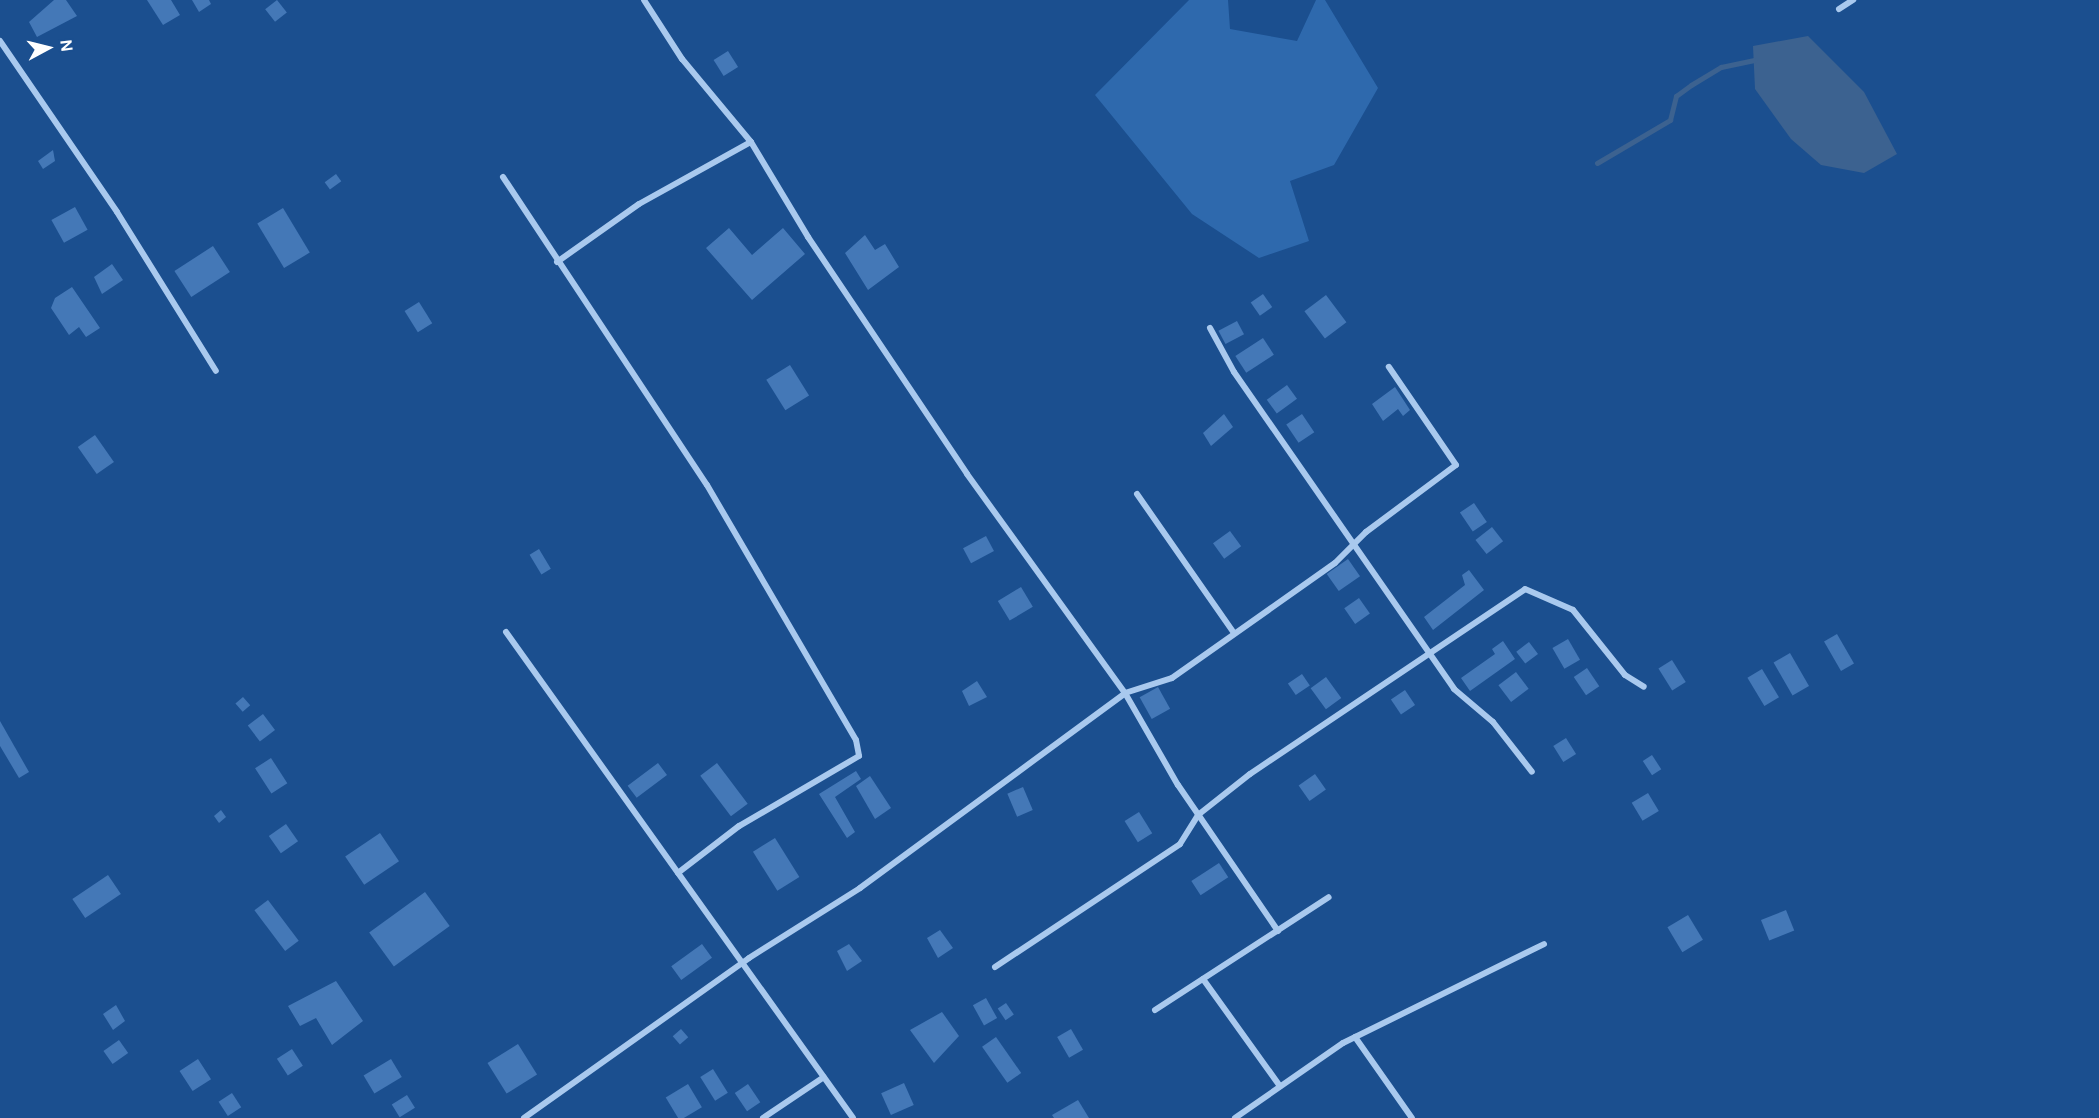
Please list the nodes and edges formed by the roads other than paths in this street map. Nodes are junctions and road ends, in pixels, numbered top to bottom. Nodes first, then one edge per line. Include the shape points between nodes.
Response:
1 (644, 0) edge
2 (1853, 0) edge
3 (1839, 9) dead end
4 (0, 40) edge
5 (751, 142) junction
6 (503, 177) dead end
7 (557, 262) junction
8 (1210, 328) dead end
9 (1389, 367) dead end
10 (216, 371) dead end
11 (1137, 494) dead end
12 (1354, 544) junction
13 (506, 632) dead end
14 (1234, 633) junction
15 (1432, 655) junction
16 (1644, 687) dead end
17 (1125, 693) junction
18 (1532, 772) dead end
19 (1198, 814) junction
20 (678, 873) junction
21 (1329, 897) dead end
22 (1278, 931) junction
23 (1544, 944) dead end
24 (743, 964) junction
25 (995, 967) dead end
26 (1203, 979) junction
27 (1155, 1010) dead end
28 (1354, 1037) junction
29 (824, 1077) junction
30 (1280, 1086) junction
31 (524, 1118) edge
32 (763, 1118) edge
33 (853, 1118) edge
34 (1235, 1118) edge
35 (1412, 1118) edge

1 - 5 street via 682,59
2 - 3 street
4 - 10 street
5 - 7 street via 639,204
5 - 17 street via 808,237 967,474
6 - 7 street
7 - 20 street via 707,485 807,652 859,756 739,826
8 - 12 street via 1234,372
9 - 12 street via 1456,465
11 - 14 street
12 - 14 street
12 - 15 street
13 - 20 street
14 - 17 street via 1172,678
15 - 16 street via 1525,589 1573,610 1625,675
15 - 18 street via 1454,689 1494,722
15 - 19 street via 1250,774
17 - 19 street
17 - 24 street via 860,888
19 - 22 street via 1220,839
19 - 25 street via 1180,844
20 - 24 street
21 - 22 street
22 - 26 street
23 - 28 street
24 - 29 street
24 - 31 street
26 - 27 street
26 - 30 street
28 - 30 street
28 - 35 street
29 - 32 street
29 - 33 street
30 - 34 street

